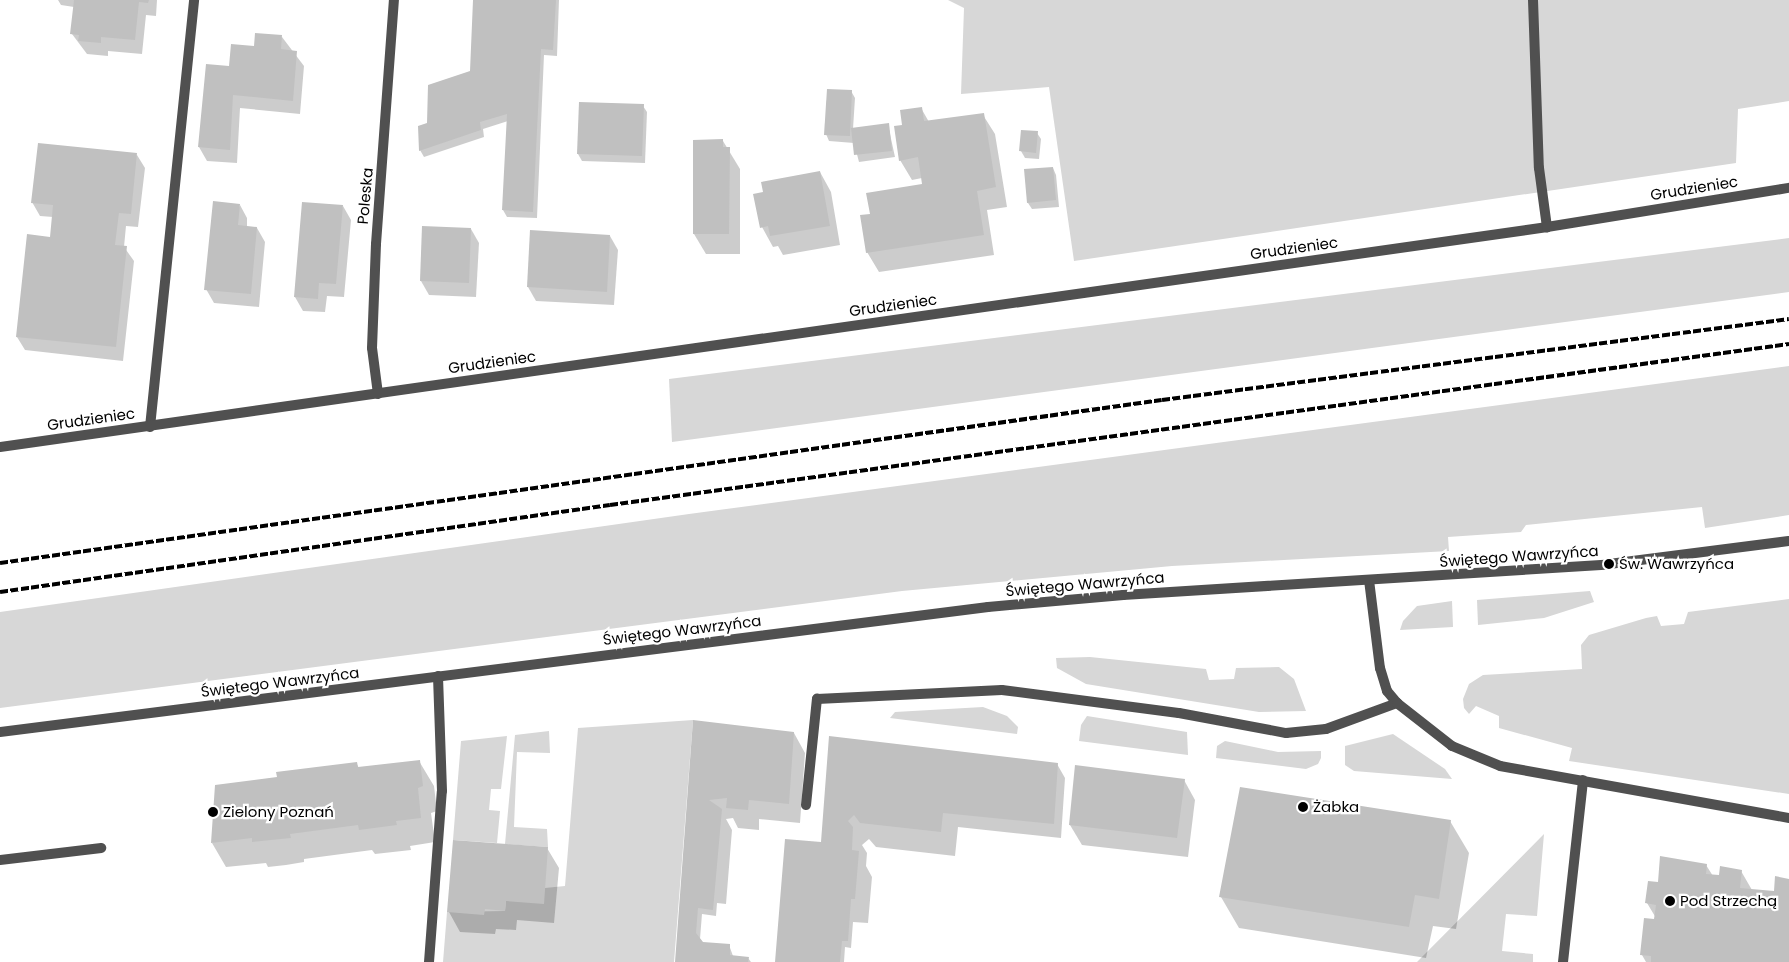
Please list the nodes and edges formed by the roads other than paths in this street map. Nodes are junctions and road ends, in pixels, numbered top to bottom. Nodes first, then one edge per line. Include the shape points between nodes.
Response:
1 (194, 0) edge
2 (394, 0) edge
3 (1533, 0) edge
4 (1789, 188) edge
5 (1546, 227) junction
6 (378, 394) junction
7 (150, 426) junction
8 (0, 447) edge
9 (1789, 541) edge
10 (1370, 580) junction
11 (438, 676) junction
12 (1397, 702) junction
13 (0, 732) edge
14 (1583, 780) junction
15 (806, 805) dead end
16 (1789, 818) edge
17 (100, 848) dead end
18 (0, 860) edge
19 (429, 962) edge
20 (1564, 962) edge

1 - 7 street
2 - 6 street, Poleska via 376,244 372,348
3 - 5 street via 1539,168
4 - 5 street, Grudzieniec
5 - 6 street, Grudzieniec
6 - 7 street, Grudzieniec
7 - 8 street, Grudzieniec
9 - 10 street, Świętego Wawrzyńca via 1600,565
10 - 11 street, Świętego Wawrzyńca via 1123,595 988,608
10 - 12 street via 1380,668 1387,691
11 - 13 street, Świętego Wawrzyńca
11 - 19 street via 442,791
12 - 14 street via 1441,739 1478,759 1500,766
12 - 15 street via 1326,729 1286,733 1169,712 1002,690 817,699
14 - 16 street
14 - 20 street
17 - 18 street

